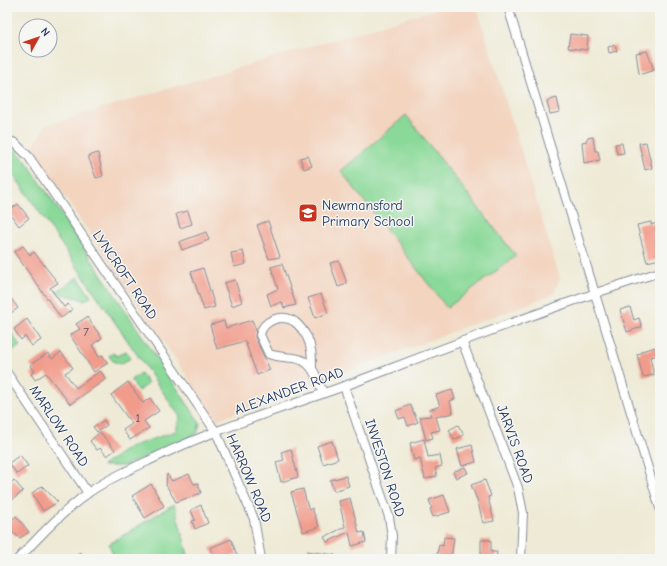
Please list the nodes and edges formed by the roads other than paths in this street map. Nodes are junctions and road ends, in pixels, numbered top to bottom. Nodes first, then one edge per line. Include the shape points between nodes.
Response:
1 (508, 7) edge
2 (7, 140) edge
3 (660, 272) edge
4 (595, 292) junction
5 (462, 341) junction
6 (312, 368) junction
7 (7, 373) edge
8 (344, 386) junction
9 (322, 393) junction
10 (216, 432) junction
11 (88, 493) junction
12 (660, 508) edge
13 (18, 559) edge
14 (261, 559) edge
15 (391, 559) edge
16 (521, 559) edge

1 - 4 street
2 - 10 street, LYNCROFT ROAD via 15,143 29,157
3 - 4 street, ALEXANDER ROAD
4 - 5 street, ALEXANDER ROAD
4 - 12 street
5 - 8 street, ALEXANDER ROAD
5 - 16 street, JARVIS ROAD via 518,488 523,513
6 - 6 street via 307,362 297,358 269,354 260,335 265,324 275,318 295,322 309,343
6 - 9 street
7 - 11 street, MARLOW ROAD
8 - 9 street, ALEXANDER ROAD
8 - 15 street, INVESTON ROAD via 389,517 392,536
9 - 10 street, ALEXANDER ROAD
10 - 11 street, ALEXANDER ROAD via 134,467
10 - 14 street, HARROW ROAD via 254,519
11 - 13 street, ALEXANDER ROAD via 44,531

